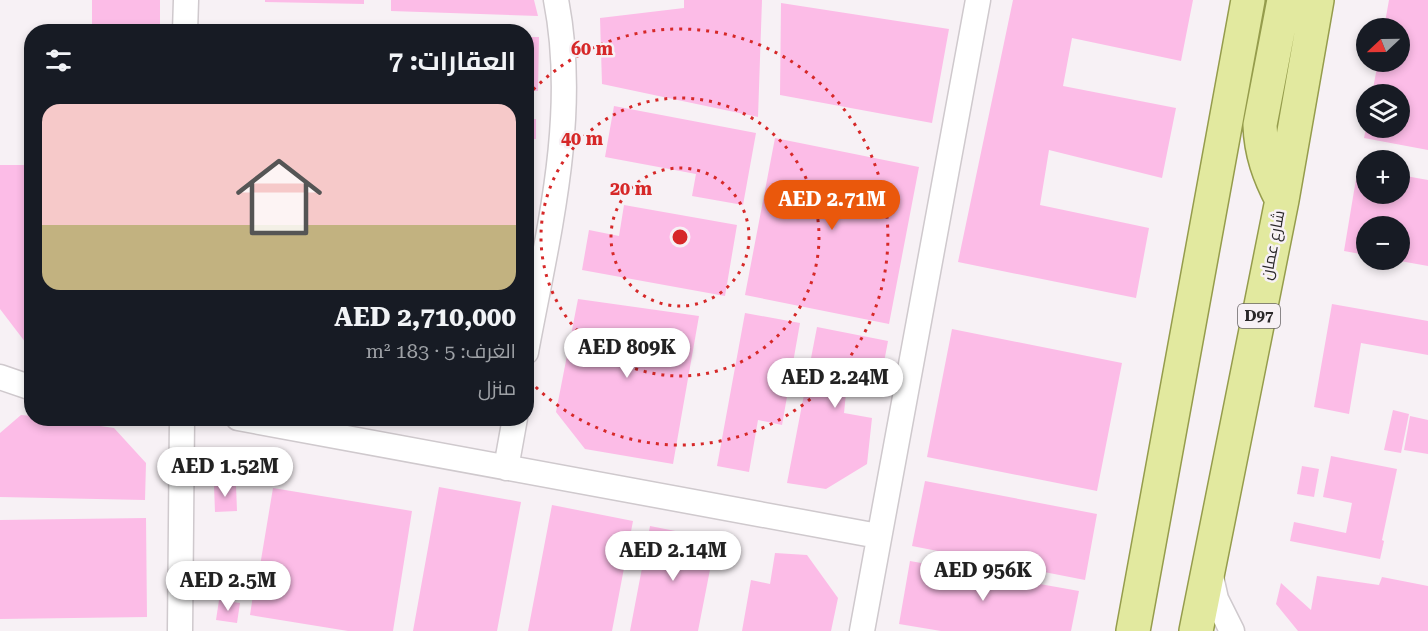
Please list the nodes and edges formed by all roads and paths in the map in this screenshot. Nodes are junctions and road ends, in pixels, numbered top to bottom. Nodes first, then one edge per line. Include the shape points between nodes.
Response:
1 (186, 0) edge
2 (556, 0) edge
3 (978, 0) edge
4 (1248, 0) edge
5 (1284, 0) edge
6 (1317, 0) edge
7 (185, 24) edge
8 (1281, 200) junction
9 (534, 305) edge
10 (0, 377) edge
11 (24, 386) edge
12 (24, 389) edge
13 (0, 391) edge
14 (175, 426) edge
15 (281, 426) edge
16 (514, 426) edge
17 (506, 468) junction
18 (878, 537) junction
19 (1209, 568) junction
20 (180, 631) edge
21 (862, 631) edge
22 (1133, 631) edge
23 (1196, 631) edge
24 (1232, 631) edge

1 - 7 street
2 - 9 street via 562,53 561,148
3 - 18 street
4 - 22 main road
5 - 8 main road via 1260,125 1265,162
6 - 8 main road, شارع عمان / D97
8 - 19 main road, شارع عمان / D97
10 - 11 street
12 - 13 street
14 - 20 street
15 - 17 street
16 - 17 street
17 - 18 street
18 - 21 street
19 - 23 main road, شارع عمان / D97
19 - 24 street via 1216,599

